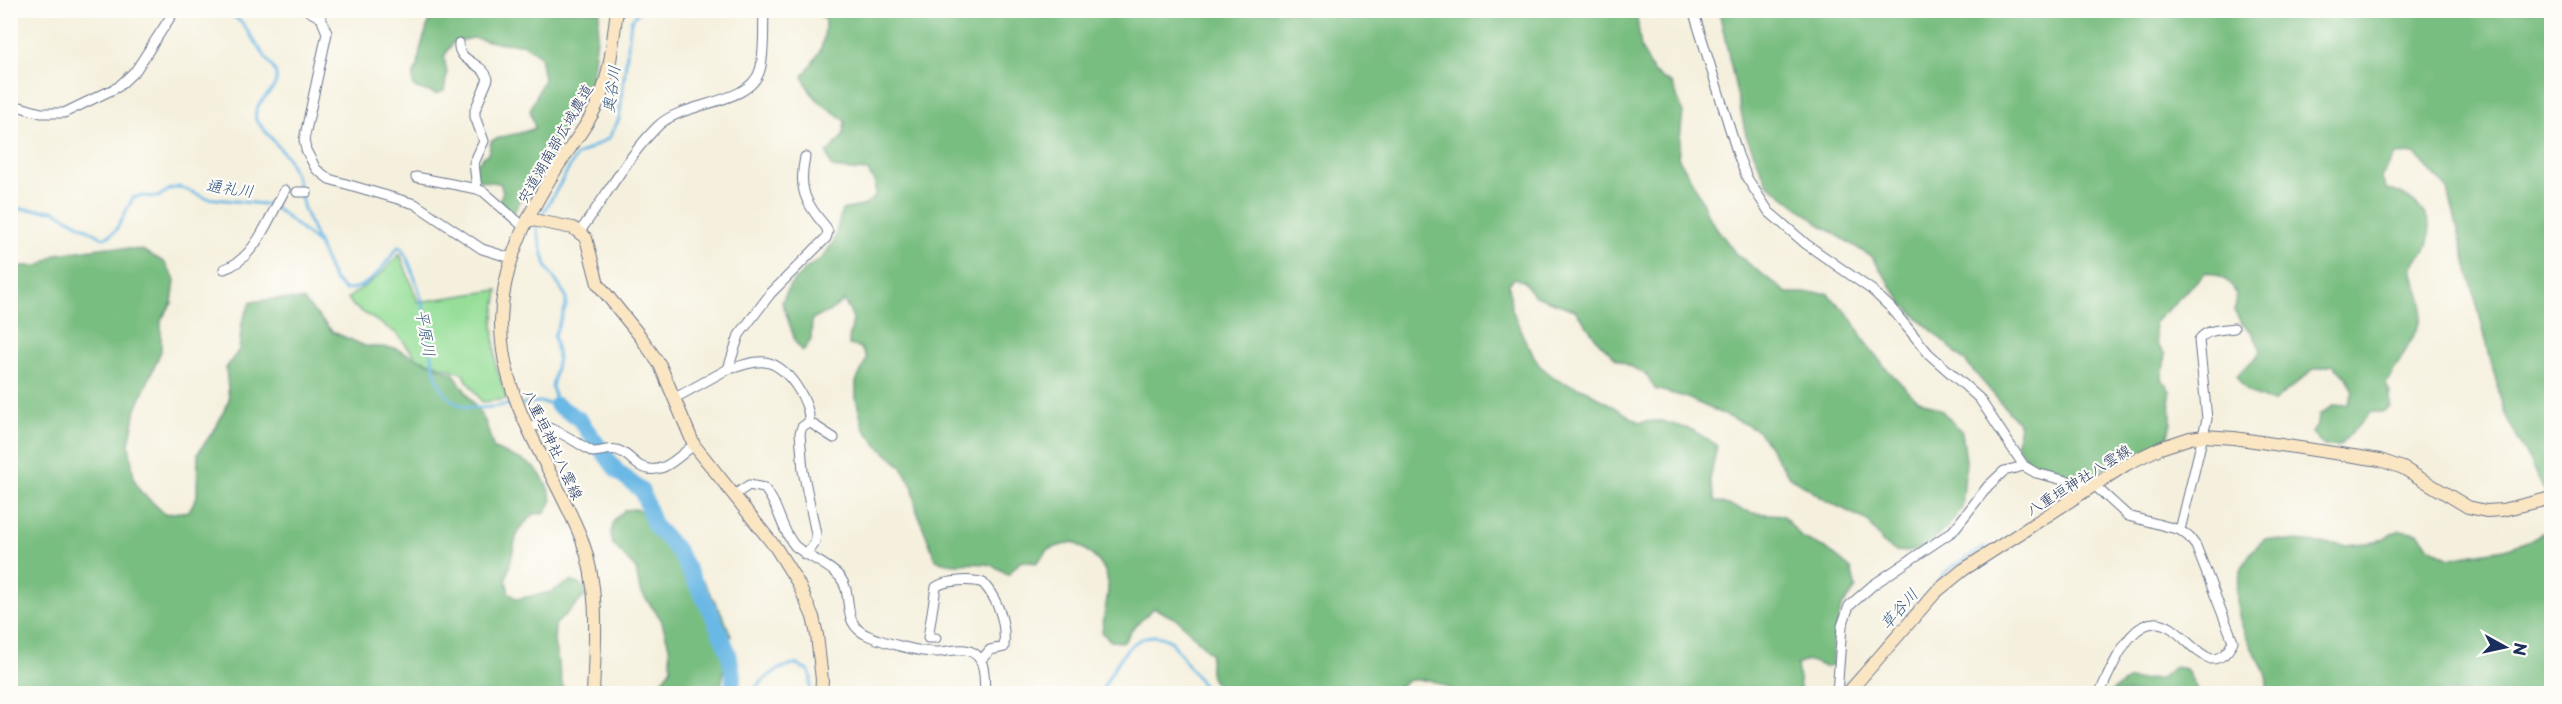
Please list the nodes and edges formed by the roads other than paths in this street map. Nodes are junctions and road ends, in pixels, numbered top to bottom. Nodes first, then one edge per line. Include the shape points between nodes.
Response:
1 (175, 10) edge
2 (616, 10) edge
3 (764, 10) edge
4 (1693, 10) edge
5 (313, 12) edge
6 (459, 43) dead end
7 (10, 104) edge
8 (805, 157) dead end
9 (416, 177) dead end
10 (477, 189) junction
11 (285, 190) dead end
12 (526, 223) junction
13 (580, 231) junction
14 (511, 258) junction
15 (224, 269) dead end
16 (2234, 328) dead end
17 (728, 369) junction
18 (675, 398) junction
19 (809, 422) junction
20 (527, 428) junction
21 (2204, 436) junction
22 (834, 438) dead end
23 (694, 444) junction
24 (2024, 466) junction
25 (2093, 484) junction
26 (734, 495) junction
27 (2552, 498) edge
28 (2180, 530) junction
29 (805, 555) junction
30 (936, 638) dead end
31 (981, 660) junction
32 (1840, 692) edge
33 (593, 693) edge
34 (821, 693) edge
35 (985, 693) edge
36 (2099, 693) edge

1 - 7 street via 136,70 118,87 64,113 42,113
2 - 12 main road, 宍道湖南部広域農道 via 601,97
3 - 13 street via 762,62 753,83 737,94 690,108 662,123
4 - 24 street via 1738,155 1760,200 1797,237 1872,290 1892,309 1929,354 1979,398
5 - 14 street via 325,25 327,41 304,140 316,169 329,180 415,204 482,249
6 - 10 street via 462,56 483,69 488,79 475,110 484,141 474,163
8 - 17 street via 801,177 806,199 828,232 771,293 739,335
9 - 10 street
10 - 12 street
11 - 15 street via 248,253 234,266
12 - 13 main road via 564,225
12 - 14 main road, 八重垣神社八雲線
13 - 18 main road via 590,246 598,284 653,352
14 - 20 main road, 八重垣神社八雲線 via 502,298 503,357
16 - 21 street via 2210,331 2199,340 2208,406
17 - 18 street
17 - 19 street via 754,362 777,367 806,402
18 - 23 main road
19 - 22 street
19 - 29 street via 802,427 800,438 816,534
20 - 23 street via 539,425 602,452 621,451 640,466 655,470
20 - 33 main road, 八重垣神社八雲線 via 569,512 589,563 595,625
21 - 25 main road, 八重垣神社八雲線 via 2160,448
21 - 27 main road, 八重垣神社八雲線 via 2380,460 2403,468 2468,507 2486,511
21 - 28 street
23 - 26 main road
24 - 25 street via 2036,473
24 - 32 street via 2004,471 1953,531 1873,585 1850,606 1842,626
25 - 28 street via 2128,516
25 - 32 main road, 八重垣神社八雲線 via 1972,563 1936,592
26 - 29 street via 749,485 764,488 789,539
26 - 34 main road via 783,558 806,600 817,635
28 - 36 street via 2196,546 2232,641 2230,649 2211,659 2171,628 2154,623 2145,625 2134,631
29 - 31 street via 839,577 850,618 863,633 922,651 967,649
30 - 31 street via 928,638 936,587 941,583 983,583 1004,620 1005,630 1004,647 990,650
31 - 35 street

